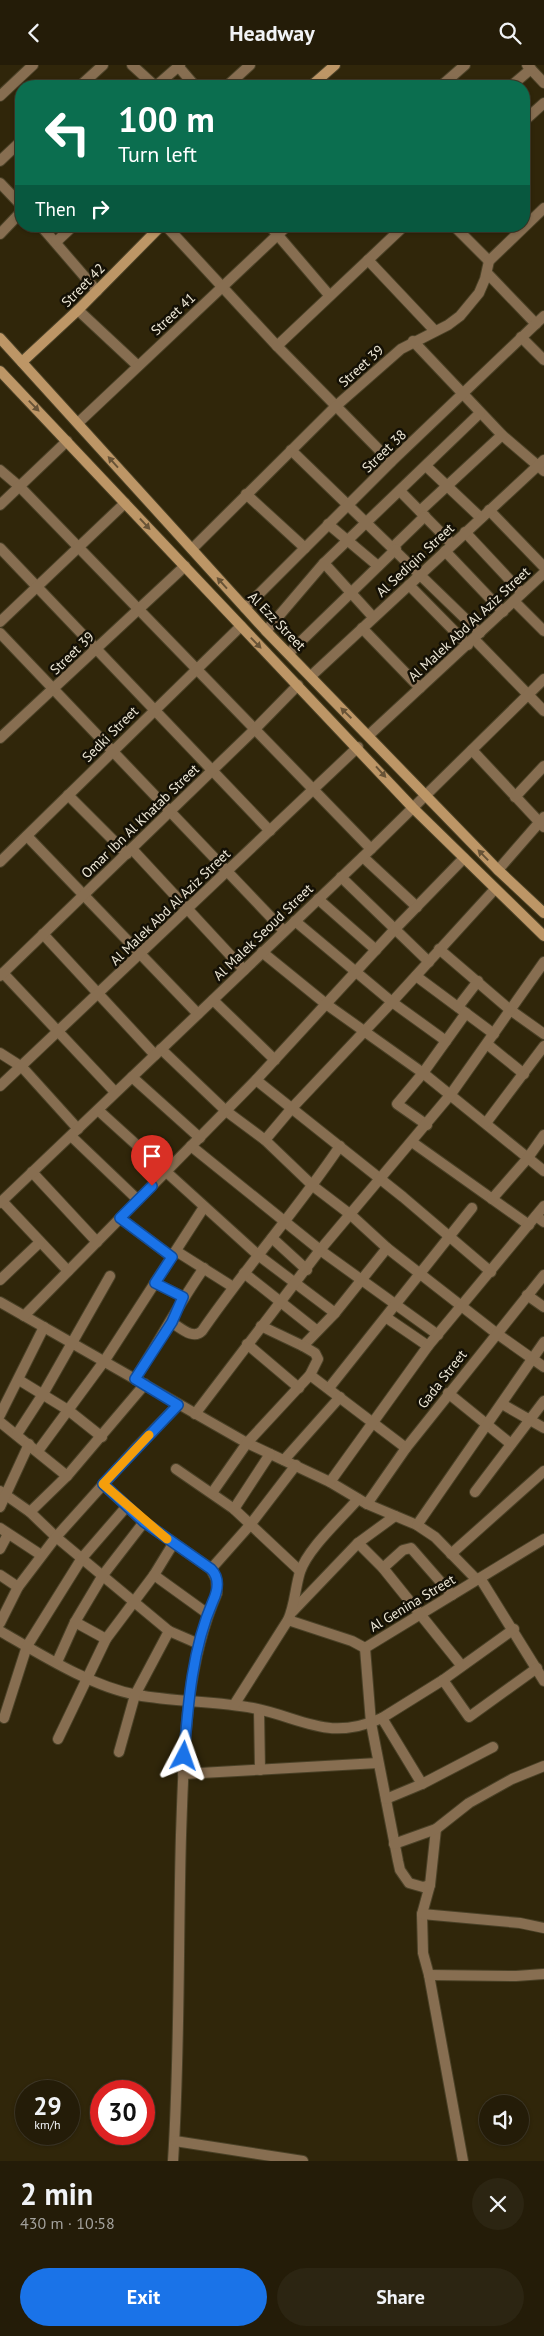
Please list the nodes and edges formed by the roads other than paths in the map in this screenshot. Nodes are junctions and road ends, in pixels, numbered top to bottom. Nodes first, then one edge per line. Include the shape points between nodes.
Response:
1 (33, 65) edge
2 (102, 65) edge
3 (132, 65) edge
4 (250, 65) edge
5 (335, 65) edge
6 (465, 65) edge
7 (179, 66) edge
8 (529, 67) edge
9 (91, 69) edge
10 (17, 80) edge
11 (84, 80) edge
12 (149, 80) edge
13 (163, 80) edge
14 (190, 80) edge
15 (236, 80) edge
16 (324, 80) edge
17 (447, 80) edge
18 (517, 80) edge
19 (15, 82) edge
20 (544, 83) edge
21 (0, 96) edge
22 (544, 103) edge
23 (530, 116) edge
24 (15, 147) edge
25 (0, 161) edge
26 (0, 183) edge
27 (15, 199) edge
28 (544, 208) edge
29 (15, 218) edge
30 (530, 221) edge
31 (47, 232) edge
32 (67, 232) edge
33 (155, 232) edge
34 (172, 232) edge
35 (275, 232) edge
36 (280, 232) edge
37 (398, 232) edge
38 (460, 232) edge
39 (519, 232) edge
40 (0, 234) edge
41 (277, 235) junction
42 (56, 242) junction
43 (368, 260) junction
44 (489, 261) junction
45 (486, 273) junction
46 (222, 287) junction
47 (97, 291) junction
48 (330, 295) junction
49 (78, 310) junction
50 (544, 316) edge
51 (536, 324) junction
52 (436, 331) junction
53 (521, 337) junction
54 (0, 338) edge
55 (413, 341) junction
56 (277, 346) junction
57 (544, 360) edge
58 (22, 362) junction
59 (138, 365) junction
60 (0, 371) edge
61 (462, 394) junction
62 (336, 407) junction
63 (480, 413) junction
64 (78, 423) junction
65 (502, 435) junction
66 (67, 441) junction
67 (291, 450) junction
68 (392, 462) junction
69 (426, 466) junction
70 (542, 466) edge
71 (0, 470) edge
72 (446, 485) junction
73 (20, 487) junction
74 (400, 491) junction
75 (246, 494) junction
76 (125, 503) junction
77 (0, 505) edge
78 (349, 505) junction
79 (489, 510) junction
80 (422, 513) junction
81 (481, 518) junction
82 (367, 523) junction
83 (328, 525) junction
84 (465, 532) junction
85 (347, 540) junction
86 (0, 547) edge
87 (449, 547) junction
88 (80, 548) junction
89 (394, 548) junction
90 (192, 549) junction
91 (305, 549) junction
92 (324, 563) junction
93 (185, 566) junction
94 (378, 566) junction
95 (544, 567) edge
96 (421, 573) junction
97 (544, 573) edge
98 (408, 585) junction
99 (37, 587) junction
100 (350, 592) junction
101 (522, 593) junction
102 (514, 601) junction
103 (139, 609) junction
104 (245, 609) junction
105 (503, 612) junction
106 (373, 617) junction
107 (0, 623) edge
108 (241, 626) junction
109 (362, 628) junction
110 (266, 631) junction
111 (544, 631) edge
112 (0, 633) edge
113 (474, 639) junction
114 (96, 649) junction
115 (289, 653) junction
116 (198, 669) junction
117 (311, 676) junction
118 (544, 679) edge
119 (298, 685) junction
120 (420, 688) junction
121 (54, 689) junction
122 (528, 695) junction
123 (154, 709) junction
124 (544, 711) edge
125 (255, 729) junction
126 (369, 735) junction
127 (0, 738) edge
128 (358, 747) junction
129 (472, 750) junction
130 (112, 751) junction
131 (544, 766) edge
132 (212, 770) junction
133 (314, 790) junction
134 (68, 795) junction
135 (426, 795) junction
136 (516, 797) junction
137 (413, 808) junction
138 (170, 811) junction
139 (542, 822) edge
140 (270, 831) junction
141 (27, 836) junction
142 (371, 849) junction
143 (129, 851) junction
144 (362, 857) junction
145 (464, 858) junction
146 (0, 862) edge
147 (498, 870) junction
148 (227, 871) junction
149 (341, 877) junction
150 (495, 889) junction
151 (84, 895) junction
152 (318, 899) junction
153 (417, 907) junction
154 (187, 909) junction
155 (544, 913) edge
156 (295, 921) junction
157 (394, 929) junction
158 (284, 931) junction
159 (43, 934) junction
160 (544, 935) edge
161 (439, 949) junction
162 (376, 950) junction
163 (262, 952) junction
164 (140, 954) junction
165 (428, 962) junction
166 (544, 962) edge
167 (244, 970) junction
168 (355, 972) junction
169 (2, 975) edge
170 (416, 976) junction
171 (478, 981) junction
172 (99, 994) junction
173 (212, 1000) junction
174 (392, 1002) junction
175 (326, 1004) junction
176 (509, 1009) junction
177 (462, 1010) junction
178 (198, 1014) junction
179 (364, 1032) junction
180 (58, 1033) junction
181 (494, 1034) junction
182 (544, 1034) edge
183 (446, 1041) junction
184 (487, 1044) junction
185 (544, 1046) edge
186 (158, 1052) junction
187 (0, 1053) edge
188 (275, 1060) junction
189 (22, 1067) junction
190 (424, 1073) junction
191 (524, 1074) junction
192 (132, 1077) junction
193 (256, 1080) junction
194 (0, 1087) edge
195 (115, 1092) junction
196 (451, 1094) junction
197 (292, 1108) junction
198 (98, 1109) junction
199 (226, 1111) junction
200 (486, 1123) junction
201 (427, 1125) junction
202 (74, 1133) junction
203 (544, 1135) edge
204 (200, 1138) junction
205 (265, 1141) junction
206 (412, 1142) junction
207 (191, 1146) junction
208 (340, 1146) junction
209 (527, 1159) junction
210 (544, 1171) edge
211 (166, 1172) junction
212 (32, 1173) junction
213 (380, 1179) junction
214 (313, 1186) junction
215 (492, 1199) junction
216 (138, 1200) junction
217 (1, 1202) edge
218 (544, 1206) edge
219 (204, 1207) junction
220 (472, 1208) dead end
221 (351, 1215) junction
222 (120, 1218) junction
223 (540, 1219) edge
224 (284, 1222) junction
225 (529, 1225) junction
226 (450, 1237) junction
227 (272, 1239) junction
228 (40, 1242) junction
229 (97, 1242) junction
230 (387, 1249) junction
231 (320, 1250) junction
232 (174, 1254) junction
233 (258, 1255) junction
234 (204, 1268) junction
235 (307, 1270) junction
236 (68, 1271) junction
237 (491, 1272) junction
238 (244, 1273) junction
239 (421, 1273) junction
240 (110, 1275) dead end
241 (544, 1275) edge
242 (362, 1279) junction
243 (0, 1280) edge
244 (155, 1283) junction
245 (296, 1283) junction
246 (233, 1287) junction
247 (528, 1295) junction
248 (183, 1297) junction
249 (282, 1301) junction
250 (0, 1302) edge
251 (397, 1303) junction
252 (463, 1305) junction
253 (544, 1307) edge
254 (334, 1313) junction
255 (24, 1315) junction
256 (387, 1318) junction
257 (172, 1322) junction
258 (262, 1325) junction
259 (44, 1327) junction
260 (316, 1330) junction
261 (496, 1333) junction
262 (438, 1335) junction
263 (544, 1342) edge
264 (73, 1343) junction
265 (247, 1344) junction
266 (302, 1346) junction
267 (428, 1346) junction
268 (532, 1358) junction
269 (104, 1360) junction
270 (544, 1367) edge
271 (310, 1375) junction
272 (135, 1379) junction
273 (19, 1380) junction
274 (145, 1385) junction
275 (329, 1388) junction
276 (299, 1389) junction
277 (448, 1393) junction
278 (43, 1394) junction
279 (340, 1397) junction
280 (544, 1401) edge
281 (502, 1403) junction
282 (178, 1405) junction
283 (68, 1410) junction
284 (195, 1414) junction
285 (0, 1415) edge
286 (529, 1419) junction
287 (373, 1421) junction
288 (0, 1422) edge
289 (488, 1425) junction
290 (544, 1428) edge
291 (17, 1434) junction
292 (102, 1437) junction
293 (247, 1443) junction
294 (29, 1444) junction
295 (511, 1444) junction
296 (406, 1447) junction
297 (38, 1451) junction
298 (270, 1455) junction
299 (284, 1460) junction
300 (296, 1465) junction
301 (176, 1469) dead end
302 (544, 1471) edge
303 (67, 1476) junction
304 (330, 1482) junction
305 (103, 1484) junction
306 (2, 1492) edge
307 (475, 1492) dead end
308 (212, 1493) junction
309 (363, 1502) junction
310 (126, 1506) junction
311 (0, 1507) edge
312 (234, 1509) junction
313 (30, 1512) junction
314 (395, 1516) junction
315 (144, 1522) junction
316 (250, 1525) junction
317 (417, 1525) junction
318 (4, 1531) edge
319 (56, 1537) junction
320 (544, 1539) edge
321 (358, 1543) junction
322 (173, 1544) junction
323 (0, 1549) edge
324 (451, 1554) junction
325 (41, 1555) junction
326 (82, 1558) junction
327 (211, 1569) junction
328 (382, 1569) junction
329 (300, 1571) junction
330 (0, 1575) edge
331 (103, 1575) junction
332 (154, 1575) junction
333 (479, 1579) junction
334 (18, 1587) junction
335 (452, 1595) junction
336 (133, 1601) junction
337 (208, 1613) junction
338 (418, 1614) junction
339 (290, 1616) junction
340 (76, 1622) junction
341 (0, 1623) edge
342 (514, 1629) junction
343 (0, 1631) edge
344 (169, 1631) junction
345 (106, 1639) junction
346 (199, 1645) junction
347 (27, 1646) junction
348 (365, 1648) junction
349 (57, 1662) junction
350 (461, 1665) junction
351 (537, 1668) junction
352 (88, 1678) junction
353 (443, 1680) junction
354 (544, 1681) edge
355 (135, 1695) junction
356 (189, 1702) junction
357 (234, 1705) junction
358 (259, 1710) junction
359 (4, 1718) dead end
360 (382, 1718) junction
361 (371, 1723) junction
362 (58, 1739) dead end
363 (494, 1747) dead end
364 (119, 1752) dead end
365 (378, 1763) junction
366 (544, 1766) edge
367 (260, 1771) junction
368 (183, 1774) junction
369 (422, 1784) junction
370 (386, 1799) junction
371 (436, 1829) junction
372 (394, 1844) junction
373 (430, 1885) junction
374 (422, 1914) junction
375 (544, 1927) edge
376 (544, 1974) edge
377 (429, 1975) junction
378 (174, 2141) junction
379 (173, 2161) edge
380 (303, 2161) edge
381 (463, 2161) edge

1 - 10 street
2 - 9 street
3 - 12 street
4 - 15 street
5 - 16 main road
6 - 17 street
7 - 13 street
7 - 14 street
8 - 18 street
8 - 20 street
9 - 11 street
19 - 21 street
22 - 23 street
24 - 25 street
26 - 27 street
28 - 30 street
29 - 40 street
31 - 42 street
32 - 42 street
33 - 47 main road, Street 42
34 - 46 street
35 - 41 street
36 - 41 street, Street 41
37 - 43 street
38 - 44 street
39 - 44 street
41 - 46 street, Street 41
41 - 48 street
42 - 47 street
43 - 48 street
43 - 52 street
44 - 45 street, Street 39
45 - 51 street
45 - 52 street, Street 39 via 479,293 469,306 460,316
46 - 56 street
46 - 59 street, Street 41
47 - 49 main road, Street 42
48 - 56 street
49 - 58 main road, Street 42
49 - 59 street
50 - 51 street, Street 38
51 - 53 street, Street 38
52 - 55 street, Street 39
53 - 57 street
53 - 61 street, Street 38
54 - 58 main road, Al Ezz Street
55 - 61 street
55 - 62 street, Street 39
56 - 62 street
58 - 64 main road, Al Ezz Street
59 - 64 street, Street 41
60 -> 66 main road
61 - 63 street
61 - 68 street, Street 38
62 - 67 street, Street 39
62 - 68 street
63 - 65 street
63 - 69 street
90 -> 64 main road, Al Ezz Street
65 - 70 street
65 - 72 street
66 - 73 street
66 - 76 main road
67 - 75 street, Street 39
67 - 78 street
68 - 78 street, Street 38
69 - 72 street
69 - 74 street
70 - 79 street, Al Sediqin Street
71 - 73 street
72 - 80 street
72 - 81 street
73 - 77 street
73 - 88 street
74 - 80 street
74 - 82 street
75 - 90 street, Street 39
75 - 91 street
76 - 88 street
76 -> 93 main road
78 - 82 street
78 - 83 street, Street 38
79 - 81 street, Al Sediqin Street
79 - 95 street
80 - 87 street
80 - 89 street
81 - 84 street, Al Sediqin Street
82 - 85 street
82 - 89 street
83 - 85 street
83 - 91 street, Street 38
84 - 87 street, Al Sediqin Street
84 - 101 street
85 - 92 street
85 - 94 street
86 - 99 street
87 - 96 street, Al Sediqin Street
87 - 105 street
88 - 99 street
88 - 103 street
89 - 94 street
89 - 96 street
104 -> 90 main road, Al Ezz Street
91 - 104 street, Street 38
92 - 100 street
92 - 110 street
93 - 103 street, Street 39
93 - 108 main road
94 - 100 street
96 - 98 street, Al Sediqin Street
96 - 113 street
97 - 101 street, Al Malek Abd Al Aziz Street
98 - 106 street, Al Sediqin Street
98 - 113 street
99 - 107 street
99 - 114 street
100 - 106 street
100 - 115 street
101 - 102 street, Al Malek Abd Al Aziz Street
102 - 105 street, Al Malek Abd Al Aziz Street
102 - 111 street
103 - 114 street, Street 39
103 - 116 street
104 - 110 main road, Al Ezz Street
105 - 113 street, Al Malek Abd Al Aziz Street
106 - 109 street, Al Sediqin Street
108 - 116 street, Sedki Street
108 -> 119 main road
109 - 117 street, Al Sediqin Street
109 - 120 street
110 - 115 main road, Al Ezz Street
112 - 121 street
113 - 120 street, Al Malek Abd Al Aziz Street
113 - 122 street
114 - 121 street, Street 39
114 - 123 street
115 - 117 main road, Al Ezz Street
116 - 123 street, Sedki Street
116 - 125 street
126 -> 117 main road, Al Ezz Street
118 - 122 street, Al Malek Seoud Street
119 - 125 street, Omar Ibn Al Khatab Street
119 - 128 main road
120 - 126 street, Al Malek Abd Al Aziz Street
121 - 127 street, Street 39
121 - 130 street
122 - 124 street
122 - 129 street, Al Malek Seoud Street
123 - 130 street, Sedki Street
123 - 132 street
125 - 132 street, Omar Ibn Al Khatab Street
125 - 133 street
126 - 135 main road, Al Ezz Street
128 - 133 street, Al Malek Abd Al Aziz Street
128 -> 137 main road
129 - 135 street, Al Malek Seoud Street
129 - 136 street
130 - 134 street, Sedki Street
130 - 138 street
131 - 136 street
132 - 138 street, Omar Ibn Al Khatab Street
132 - 140 street
133 - 140 street, Al Malek Abd Al Aziz Street
133 - 142 street
134 - 141 street, Sedki Street
134 - 143 street
135 - 137 street, Al Malek Seoud Street
147 -> 135 main road, Al Ezz Street
136 - 139 street
137 - 142 street, Al Malek Seoud Street
137 - 145 main road
138 - 143 street, Omar Ibn Al Khatab Street
138 - 148 street
139 - 147 street
140 - 148 street, Al Malek Abd Al Aziz Street
141 - 146 street, Sedki Street
141 - 151 street
142 - 144 street, Al Malek Seoud Street
143 - 151 street, Omar Ibn Al Khatab Street
143 - 154 street
144 - 149 street, Al Malek Seoud Street
144 - 153 street
145 - 150 main road
145 - 153 street
147 - 155 main road, Al Ezz Street
148 - 154 street, Al Malek Abd Al Aziz Street
148 - 158 street
149 - 152 street, Al Malek Seoud Street
149 - 157 street
150 - 160 main road
150 - 161 street
151 - 159 street, Omar Ibn Al Khatab Street
151 - 164 street
152 - 156 street, Al Malek Seoud Street
152 - 162 street
153 - 157 street
154 - 164 street, Al Malek Abd Al Aziz Street
154 - 167 street
156 - 158 street, Al Malek Seoud Street
156 - 168 street
157 - 162 street
157 - 165 street
158 - 163 street, Al Malek Seoud Street
159 - 169 street, Omar Ibn Al Khatab Street
159 - 172 street
161 - 165 street
161 - 171 street
162 - 168 street
163 - 167 street, Al Malek Seoud Street
163 - 175 street
164 - 172 street, Al Malek Abd Al Aziz Street
164 - 178 street
165 - 170 street
166 - 176 street
167 - 173 street, Al Malek Seoud Street
168 - 174 street
168 - 175 street
169 - 180 street
170 - 174 street
170 - 177 street
171 - 176 street
171 - 177 street
172 - 180 street, Al Malek Abd Al Aziz Street
172 - 186 street
173 - 178 street, Al Malek Seoud Street
173 - 188 street
174 - 179 street
174 - 183 street
175 - 179 street
175 - 188 street
176 - 181 street
176 - 182 street
177 - 181 street
177 - 183 street
178 - 186 street, Al Malek Seoud Street
179 - 190 street
179 - 197 street
180 - 189 street, Al Malek Abd Al Aziz Street
180 - 195 street
181 - 184 street
183 - 190 street
184 - 191 street
184 - 196 street
185 - 191 street
186 - 192 street, Al Malek Seoud Street
186 - 199 street
187 - 189 street
188 - 193 street
189 - 194 street, Al Malek Abd Al Aziz Street
189 - 202 street
190 - 196 street
190 - 201 street via 397,1104
191 - 200 street
192 - 195 street, Al Malek Seoud Street
192 - 204 street
193 - 197 street
193 - 199 street
195 - 198 street, Al Malek Seoud Street
196 - 200 street
196 - 201 street
197 - 205 street
197 - 208 street
198 - 202 street, Al Malek Seoud Street
198 - 211 street
199 - 204 street
199 - 205 street
200 - 209 street
201 - 206 street
202 - 212 street, Al Malek Seoud Street
202 - 216 street
203 - 209 street
204 - 207 street
205 - 214 street
206 - 213 street
206 - 215 street
207 - 211 street
207 - 224 street
208 - 213 street
208 - 214 street
209 - 210 street
209 - 215 street
211 - 216 street
211 - 219 street
212 - 217 street, Al Malek Seoud Street
212 - 229 street
213 - 221 street
213 - 226 street
214 - 221 street
214 - 224 street
215 - 225 street
216 - 222 street
217 - 228 street
218 - 223 street
219 - 232 street
219 - 233 street
220 - 226 street
221 - 230 street
221 - 231 street
222 - 229 street
222 - 232 street
223 - 225 street
224 - 227 street
224 - 231 street
225 - 237 street
226 - 237 street
226 - 239 street
227 - 233 street
227 - 235 street
228 - 236 street
228 - 243 street
229 - 236 street
230 - 239 street
230 - 242 street
231 - 235 street
231 - 242 street
232 - 234 street
232 - 244 street
233 - 238 street
233 - 245 street
234 - 246 street
234 - 248 street
235 - 245 street
236 - 255 street
237 - 252 street
238 - 246 street
238 - 249 street
239 - 251 street
239 - 252 street
240 - 264 street
241 - 247 street, Gada Street
242 - 251 street
242 - 254 street
244 - 248 street
244 - 269 street
245 - 249 street
245 - 254 street
246 - 257 street via 200,1334 192,1335
247 - 253 street
247 - 261 street, Gada Street
248 - 257 street
249 - 258 street
249 - 260 street
250 - 255 street
251 - 256 street
251 - 262 street
252 - 261 street
252 - 262 street
254 - 260 street
255 - 259 street
256 - 267 street
256 - 275 street
257 - 272 street
258 - 265 street
258 - 266 street
259 - 264 street
259 - 273 street
260 - 266 street
261 - 268 street
261 - 277 street, Gada Street
262 - 267 street
263 - 268 street
264 - 269 street
264 - 278 street
265 - 276 street
265 - 284 street
266 - 271 street via 315,1353 318,1359
267 - 287 street
268 - 270 street
268 - 281 street
269 - 272 street
269 - 283 street
271 - 275 street
271 - 276 street
272 - 274 street
273 - 278 street
273 - 285 street
274 - 282 street
274 - 292 street
275 - 279 street
276 - 293 street
277 - 289 street
277 - 296 street, Gada Street
278 - 283 street
278 - 291 street
279 - 287 street
279 - 299 street
280 - 286 street
281 - 286 street
281 - 289 street
282 - 284 street
282 - 305 street
283 - 292 street
283 - 297 street
284 - 293 street
286 - 290 street
286 - 295 street
287 - 296 street
287 - 304 street
288 - 291 street
289 - 295 street
289 - 317 street
291 - 294 street
292 - 303 street
293 - 298 street
293 - 308 street
294 - 297 street
294 - 306 street
295 - 307 street
296 - 309 street, Gada Street
297 - 303 street
298 - 299 street
298 - 312 street
299 - 300 street
300 - 304 street
300 - 316 street
301 - 308 street
302 - 324 street
303 - 313 street
304 - 309 street
305 - 310 street
305 - 319 street
306 - 311 street
306 - 313 street
308 - 312 street
309 - 314 street
309 - 329 street, Gada Street via 314,1549
310 - 315 street
310 - 326 street
312 - 316 street
313 - 319 street
314 - 317 street
314 - 321 street
315 - 322 street
315 - 331 street
316 - 327 street
316 - 329 street
317 - 324 street
318 - 323 street
318 - 325 street
319 - 325 street
319 - 326 street
320 - 333 street, Al Genina Street
321 - 328 street
321 - 339 street
322 - 327 street
322 - 332 street
324 - 333 street
325 - 334 street
326 - 331 street
326 - 347 street
327 - 337 street via 217,1593
328 - 335 street via 403,1549 410,1548
328 - 338 street
329 - 339 street
330 - 334 street
331 - 336 street
331 - 340 street
332 - 336 street
332 - 337 street
333 - 335 street, Al Genina Street
333 - 342 street
334 - 341 street
335 - 338 street, Al Genina Street
336 - 344 street
336 - 345 street
337 - 346 street
338 - 348 street, Al Genina Street
338 - 350 street
339 - 348 street, Al Genina Street
339 - 357 street
340 - 345 street
340 - 349 street
342 - 350 street
342 - 351 street
343 - 347 street
344 - 346 street
344 - 355 street
345 - 352 street
346 - 356 street
347 - 349 street
347 - 359 street
348 - 361 street
349 - 352 street
350 - 353 street
351 - 353 street via 469,1717
351 - 354 street
352 - 355 street
352 - 362 street
353 - 360 street
355 - 356 street
355 - 364 street
356 - 357 street
356 - 368 street
357 - 358 street
358 - 361 street via 324,1728
358 - 367 street
360 - 361 street
360 - 369 street
361 - 365 street
363 - 369 street
365 - 367 street
365 - 370 street
366 - 371 street via 469,1803
367 - 368 street
368 - 378 street
369 - 370 street
370 - 372 street
371 - 372 street
371 - 373 street
372 - 373 street via 400,1870 406,1880 418,1886
373 - 374 street
374 - 375 street
374 - 377 street via 423,1953
376 - 377 street
377 - 381 street
378 - 379 street
378 - 380 street

